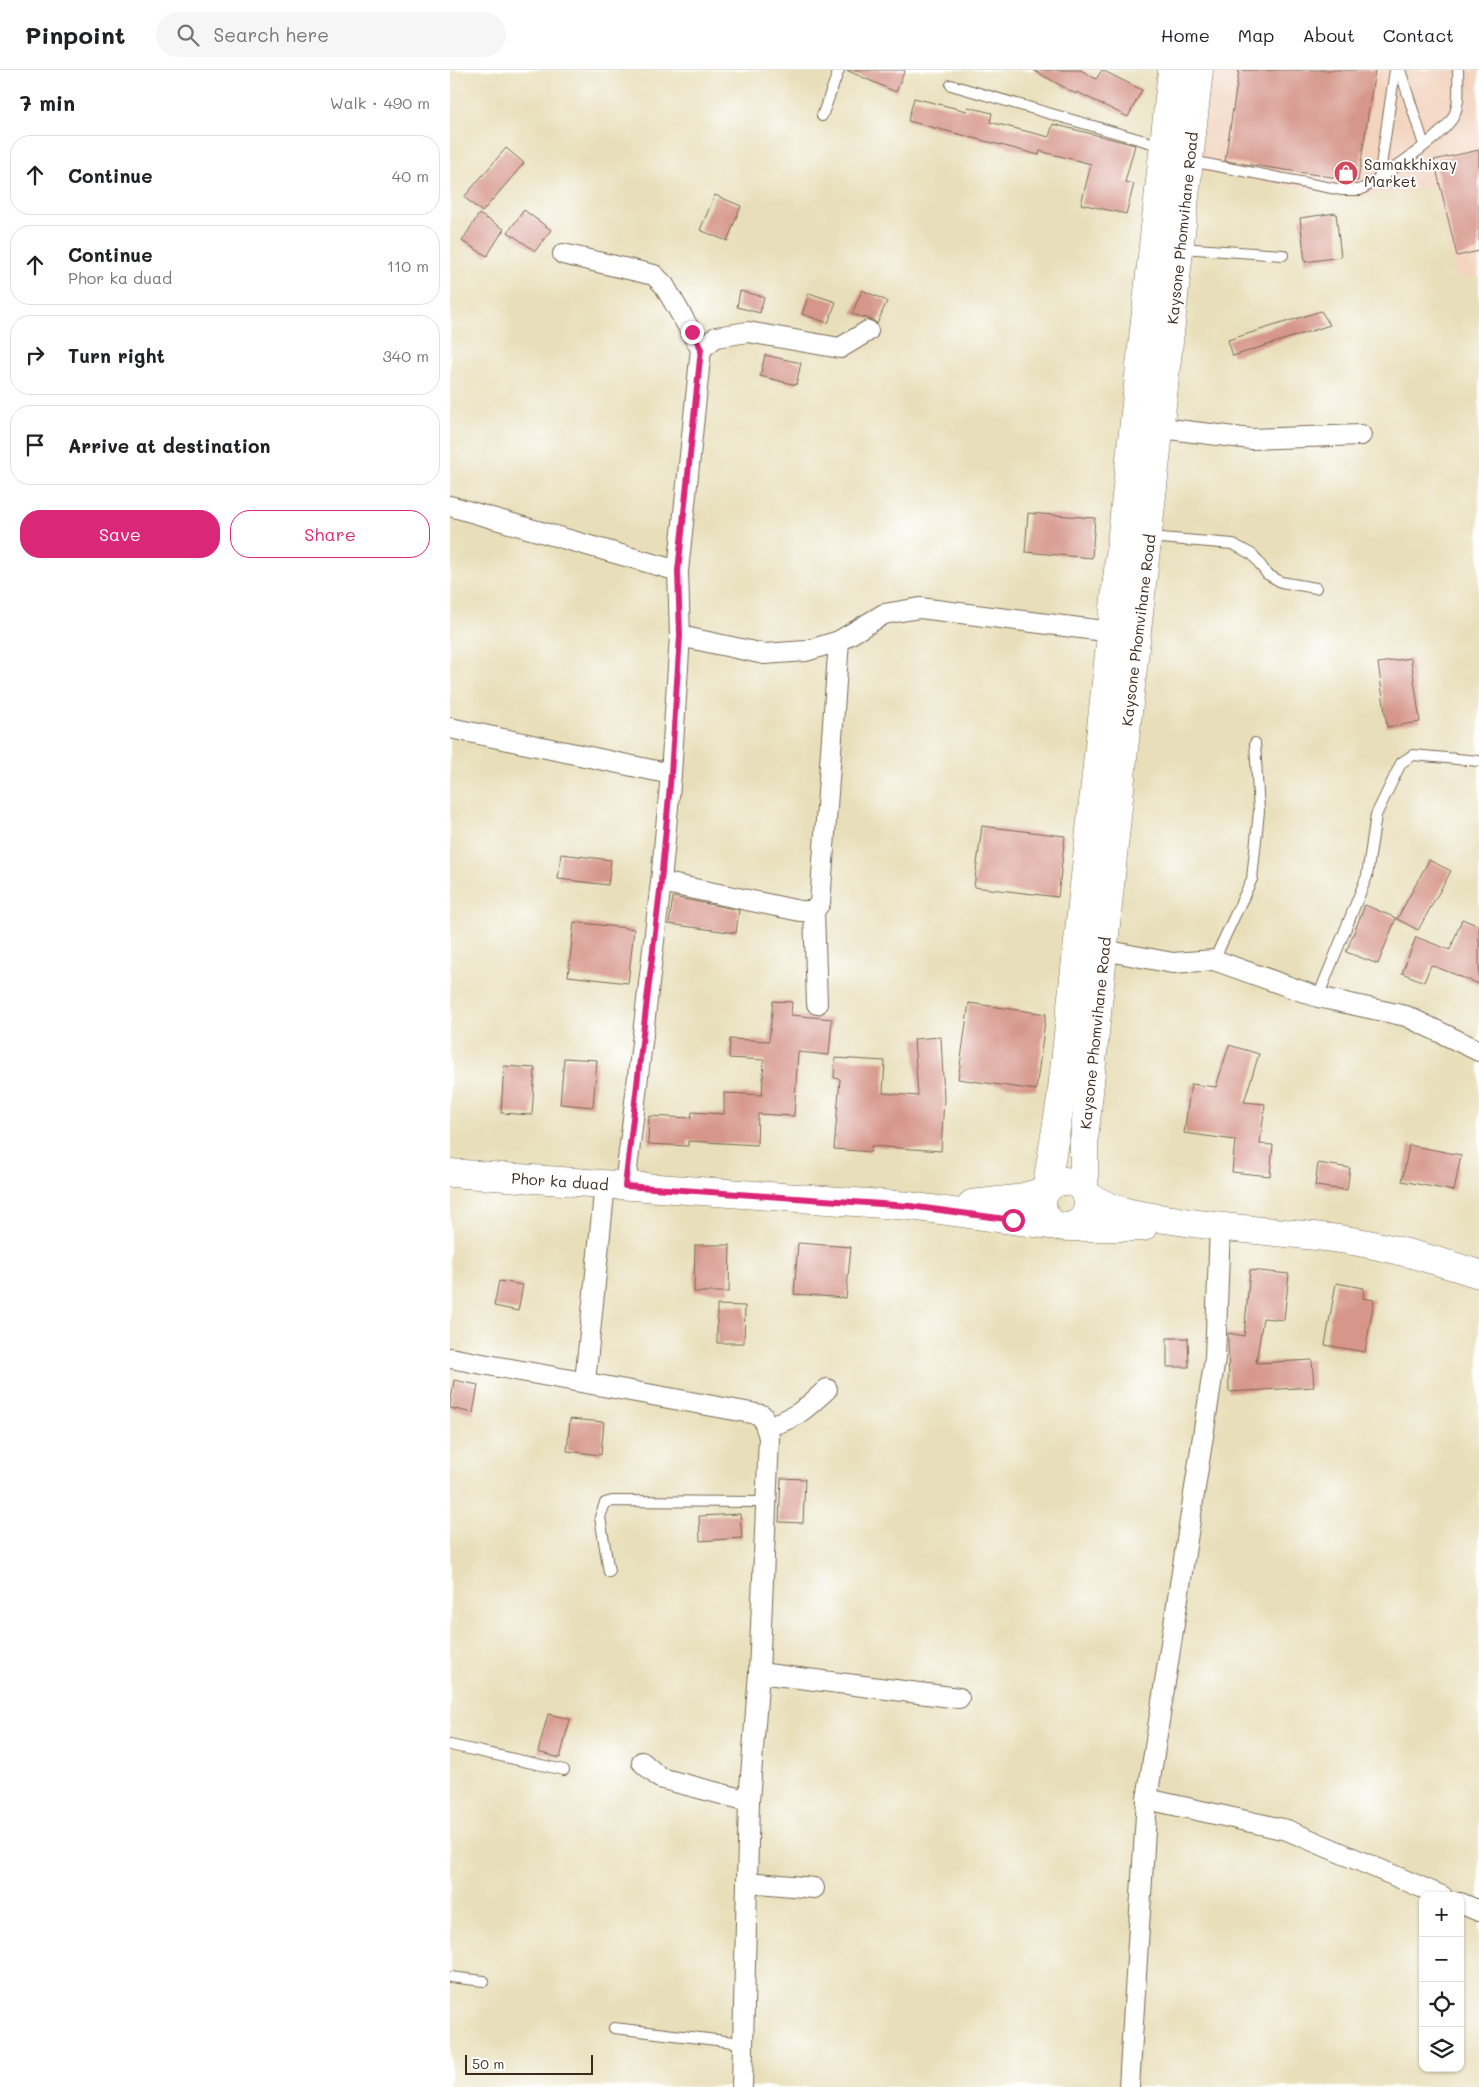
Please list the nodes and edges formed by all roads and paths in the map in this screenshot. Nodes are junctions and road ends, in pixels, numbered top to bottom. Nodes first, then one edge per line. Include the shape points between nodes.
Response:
1 (839, 70) edge
2 (1172, 70) edge
3 (1199, 70) edge
4 (1395, 70) edge
5 (1400, 70) edge
6 (1458, 70) edge
7 (951, 85) dead end
8 (822, 116) dead end
9 (1424, 145) junction
10 (1163, 147) junction
11 (1190, 160) junction
12 (1379, 179) junction
13 (1180, 248) junction
14 (563, 254) dead end
15 (1282, 255) dead end
16 (868, 331) dead end
17 (701, 349) junction
18 (1161, 428) junction
19 (1361, 436) dead end
20 (450, 506) edge
21 (1149, 537) junction
22 (678, 571) junction
23 (1316, 588) dead end
24 (1112, 632) junction
25 (680, 636) junction
26 (839, 641) junction
27 (450, 728) edge
28 (1255, 743) dead end
29 (1111, 757) junction
30 (1479, 761) edge
31 (671, 774) junction
32 (661, 882) junction
33 (814, 911) junction
34 (1103, 950) junction
35 (1214, 960) junction
36 (1318, 997) junction
37 (817, 1004) dead end
38 (1479, 1051) edge
39 (450, 1173) edge
40 (615, 1185) junction
41 (1045, 1190) junction
42 (1085, 1192) junction
43 (910, 1206) junction
44 (1064, 1226) junction
45 (1220, 1227) junction
46 (1479, 1274) edge
47 (450, 1358) edge
48 (585, 1382) junction
49 (827, 1389) dead end
50 (766, 1426) junction
51 (766, 1502) junction
52 (609, 1572) dead end
53 (759, 1673) junction
54 (959, 1698) dead end
55 (450, 1746) edge
56 (642, 1762) dead end
57 (564, 1770) dead end
58 (1147, 1800) junction
59 (749, 1801) junction
60 (747, 1882) junction
61 (814, 1888) dead end
62 (1433, 1892) edge
63 (1464, 1905) edge
64 (1479, 1911) edge
65 (450, 1977) edge
66 (484, 1981) dead end
67 (614, 2028) dead end
68 (742, 2043) junction
69 (742, 2087) edge
70 (1129, 2087) edge

1 - 8 lane
2 - 10 main road, Kaysone Phomvihane Road
3 - 11 main road, Kaysone Phomvihane Road
4 - 12 lane
5 - 9 lane
6 - 9 lane via 1455,113 1446,126
7 - 10 lane
9 - 12 lane
10 - 24 main road, Kaysone Phomvihane Road
11 - 12 lane via 1342,190 1360,190
11 - 13 main road, Kaysone Phomvihane Road
13 - 15 lane
13 - 18 main road, Kaysone Phomvihane Road
14 - 17 street via 654,275 664,285
16 - 17 street via 840,348 748,332 716,337
17 - 22 street
18 - 19 street via 1250,439
18 - 21 main road, Kaysone Phomvihane Road
20 - 22 street
21 - 23 lane via 1233,544 1254,554 1267,574 1282,582
21 - 29 main road, Kaysone Phomvihane Road
22 - 25 street
24 - 26 street via 920,608 884,614
24 - 29 main road, Kaysone Phomvihane Road
25 - 26 street via 764,654 806,651
25 - 31 street
26 - 33 street via 820,904
27 - 31 street
28 - 35 lane via 1259,811 1252,879
29 - 34 main road, Kaysone Phomvihane Road
29 - 41 main road, Kaysone Phomvihane Road
30 - 36 lane via 1413,755 1401,763 1376,815 1367,876
31 - 32 street
32 - 33 street via 800,911
32 - 40 street
33 - 37 street
34 - 35 street via 1173,963
34 - 42 main road, Kaysone Phomvihane Road via 1084,1141
35 - 36 street
36 - 38 street via 1406,1016
39 - 40 main road, Phor ka duad
40 - 43 main road, Phor ka duad
40 - 48 street
41 - 42 main road via 1065,1181 1073,1182
41 - 43 main road via 1016,1199 983,1203
41 - 44 main road via 1042,1212 1046,1218
42 - 44 main road via 1086,1214 1077,1224
42 - 45 main road via 1100,1204 1123,1213
43 - 44 main road
44 - 45 main road
45 - 46 main road via 1347,1241 1398,1251
45 - 58 street via 1216,1358
47 - 48 street
48 - 50 street via 755,1412 762,1415
49 - 50 street via 800,1414 785,1422
50 - 51 street via 769,1437
51 - 52 lane via 605,1503 600,1517
51 - 53 street
53 - 54 street
53 - 59 street
55 - 57 lane
56 - 59 street via 660,1778
58 - 62 street via 1287,1830
58 - 70 street
59 - 60 street
60 - 61 street
60 - 68 street
63 - 64 street
65 - 66 lane
67 - 68 lane
68 - 69 street

